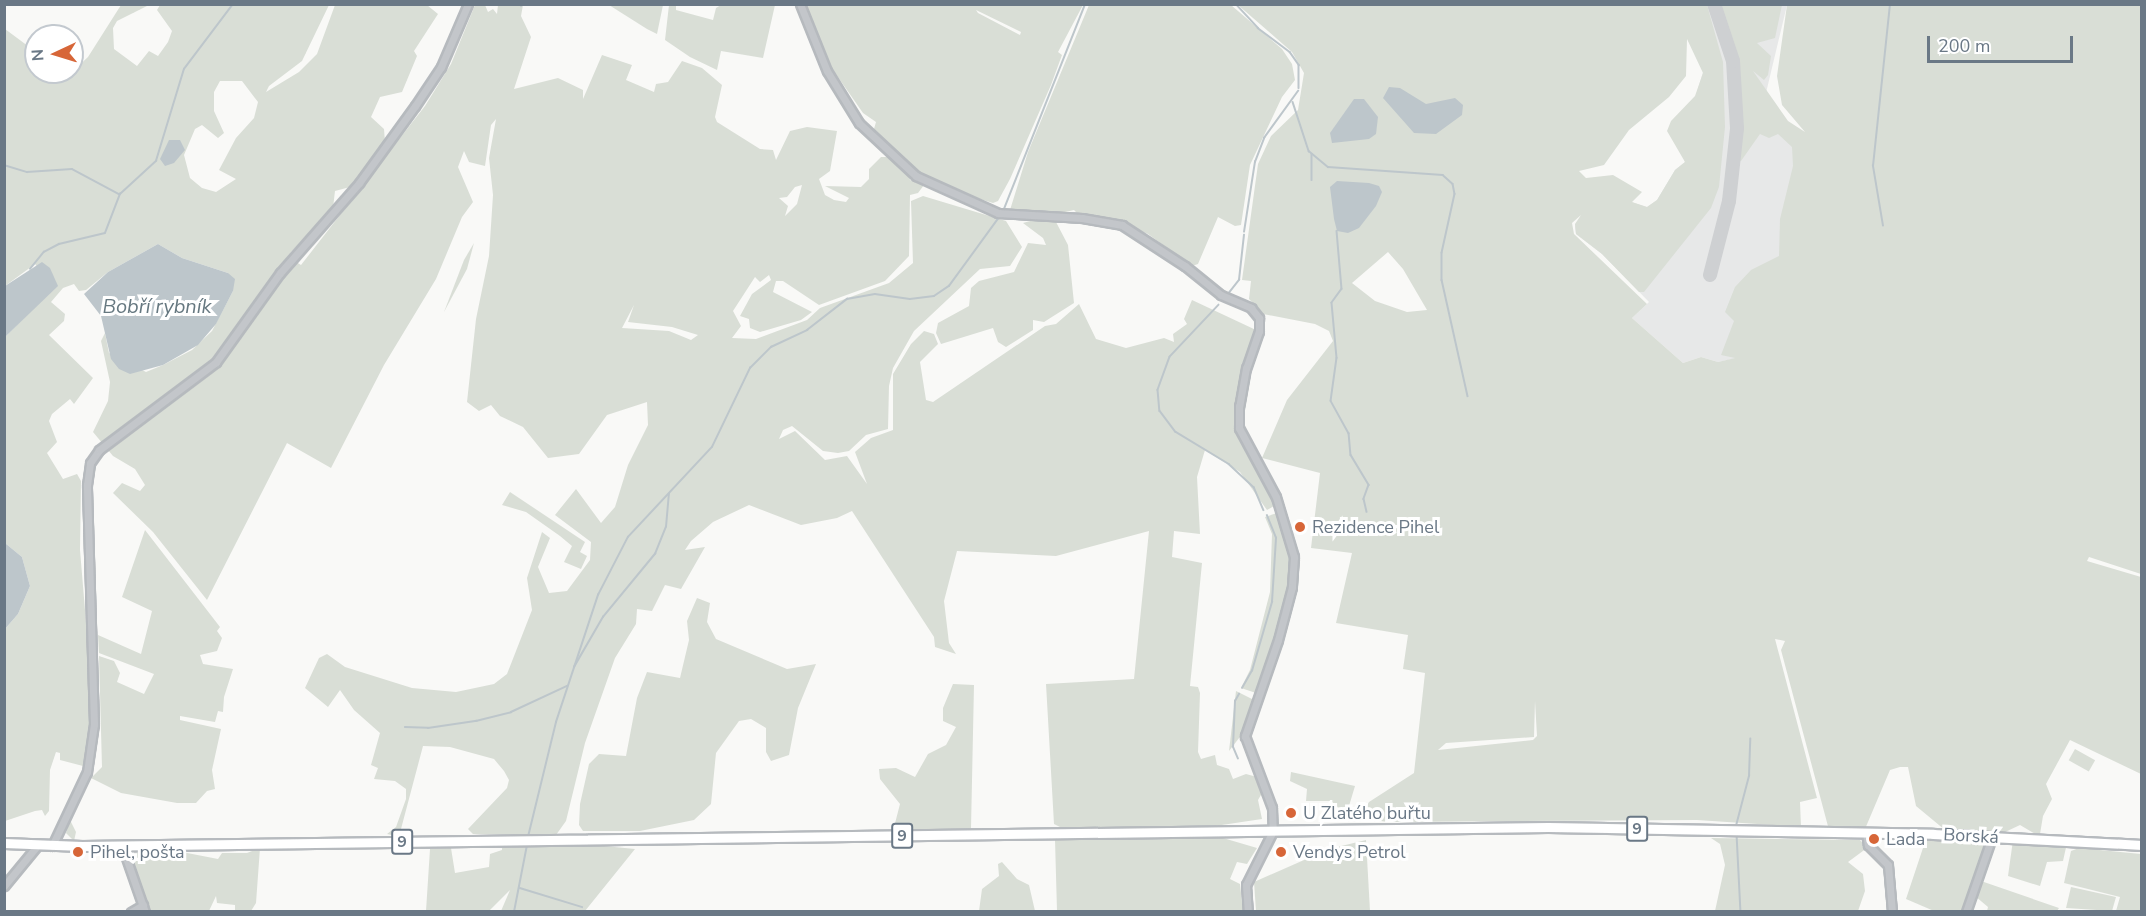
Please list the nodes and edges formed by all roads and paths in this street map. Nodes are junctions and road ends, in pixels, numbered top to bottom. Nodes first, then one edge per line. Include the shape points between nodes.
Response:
1 (468, 4) edge
2 (800, 4) edge
3 (1273, 831) junction
4 (1866, 833) junction
5 (1992, 837) junction
6 (4, 843) edge
7 (2142, 845) edge
8 (37, 846) junction
9 (52, 846) junction
10 (122, 846) junction
11 (4, 886) edge
12 (144, 908) edge
13 (131, 912) edge
14 (1248, 912) edge
15 (1892, 912) edge
16 (1966, 912) edge

1 - 9 street via 441,66 415,106 359,183 280,273 216,362 99,450 90,463 87,484 94,724 87,772
2 - 3 street via 827,71 859,123 916,176 998,213 1082,218 1122,225 1185,266 1221,296 1251,308 1259,318 1239,406 1239,428 1276,497 1294,557 1292,587 1278,640 1245,736 1268,790
3 - 4 main road, Borská / 9 via 1548,827
3 - 10 main road, 9
3 - 14 street via 1246,885
4 - 5 main road, Borská / 9
4 - 15 street via 1868,844 1885,860 1890,872
5 - 7 main road, Borská / 9
5 - 16 street
6 - 8 main road, 9
8 - 9 main road, 9
8 - 11 street
9 - 10 main road, 9
10 - 12 street
12 - 13 street

